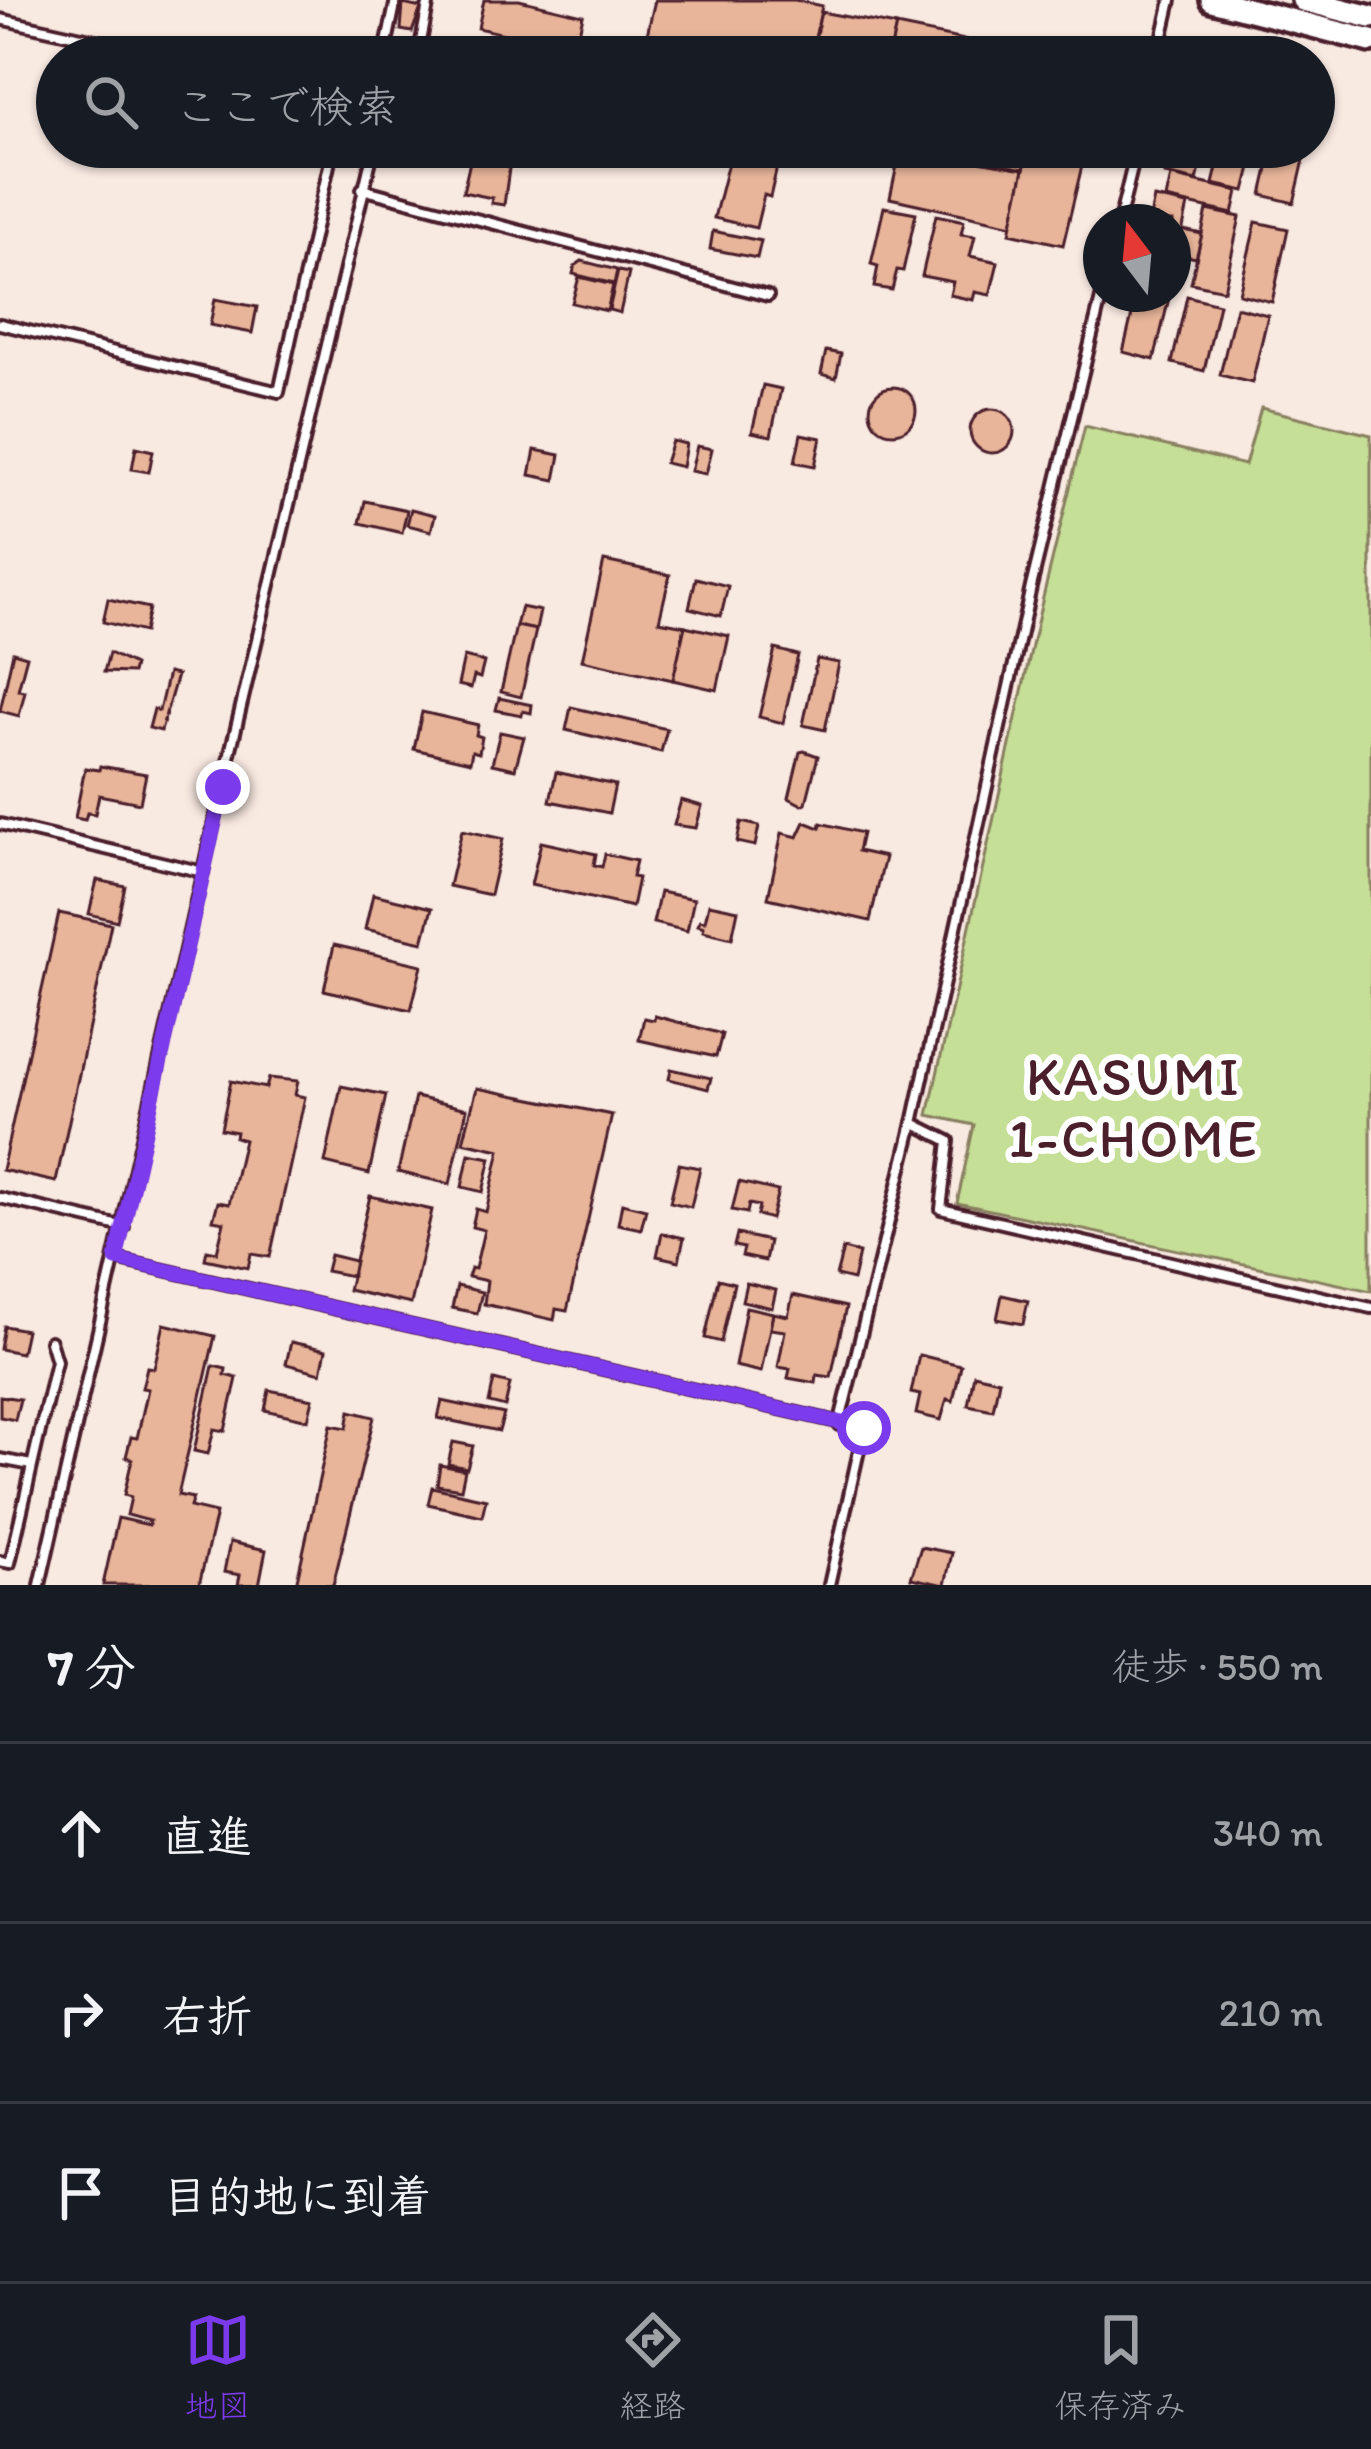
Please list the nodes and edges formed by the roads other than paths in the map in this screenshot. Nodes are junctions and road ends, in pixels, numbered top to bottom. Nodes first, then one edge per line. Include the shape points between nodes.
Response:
1 (396, 0) edge
2 (429, 0) edge
3 (1171, 0) edge
4 (1212, 0) edge
5 (1303, 0) edge
6 (1371, 17) edge
7 (0, 19) edge
8 (77, 36) edge
9 (388, 36) edge
10 (422, 36) edge
11 (1163, 36) edge
12 (1371, 41) edge
13 (328, 168) edge
14 (368, 168) edge
15 (1132, 168) edge
16 (362, 190) junction
17 (1123, 204) edge
18 (768, 296) dead end
19 (1098, 312) edge
20 (0, 324) edge
21 (0, 824) edge
22 (203, 872) junction
23 (913, 1123) junction
24 (0, 1198) edge
25 (124, 1227) junction
26 (116, 1259) junction
27 (1371, 1308) edge
28 (50, 1341) dead end
29 (839, 1425) junction
30 (0, 1459) edge
31 (31, 1465) junction
32 (0, 1561) edge
33 (40, 1585) edge
34 (829, 1585) edge

1 - 9 lane
2 - 10 lane
3 - 11 lane
4 - 12 street
5 - 6 street
7 - 8 lane
13 - 20 lane via 279,392
14 - 16 lane
15 - 17 lane
16 - 18 lane
16 - 22 lane
19 - 23 lane
21 - 22 lane
22 - 25 lane
23 - 27 lane via 949,1141 941,1209
23 - 29 lane
24 - 25 lane
25 - 26 lane
26 - 29 lane
26 - 33 lane
28 - 31 lane via 56,1361
29 - 34 lane via 864,1428
30 - 31 lane
31 - 32 lane via 10,1563

